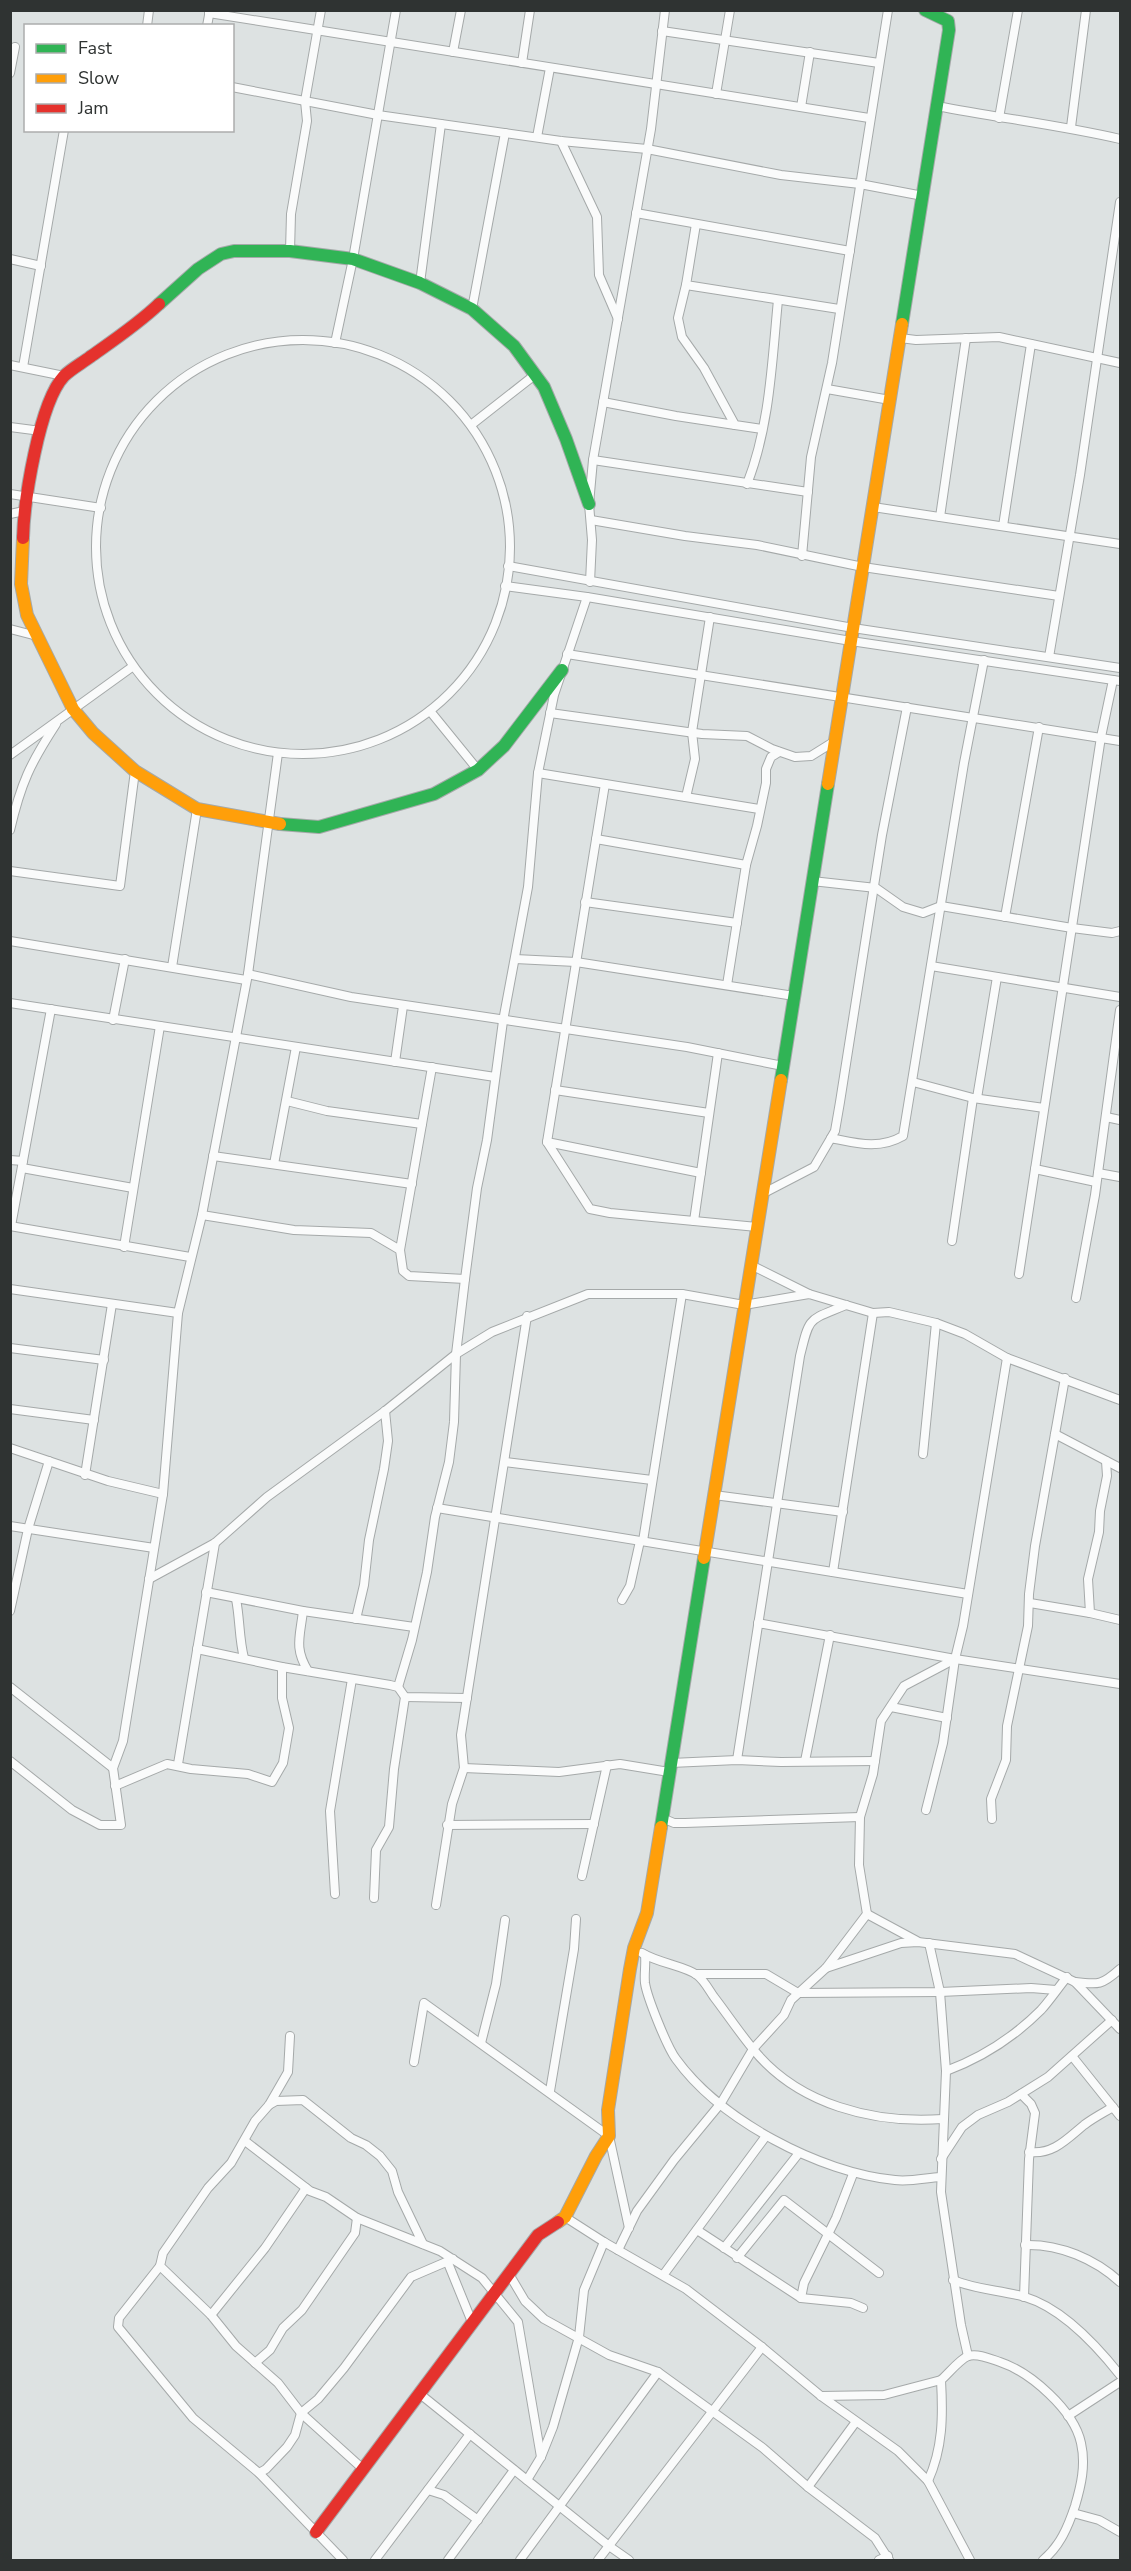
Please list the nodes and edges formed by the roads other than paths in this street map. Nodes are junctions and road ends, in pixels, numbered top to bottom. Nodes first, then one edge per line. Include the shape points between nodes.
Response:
1 (321, 10) edge
2 (396, 10) edge
3 (461, 10) edge
4 (530, 10) edge
5 (665, 10) edge
6 (730, 10) edge
7 (888, 10) edge
8 (925, 10) edge
9 (1018, 10) edge
10 (1086, 10) edge
11 (210, 12) edge
12 (253, 15) edge
13 (317, 30) junction
14 (662, 31) junction
15 (726, 39) junction
16 (391, 43) junction
17 (13, 46) edge
18 (453, 52) junction
19 (810, 52) junction
20 (522, 63) junction
21 (879, 63) junction
22 (550, 68) junction
23 (10, 73) edge
24 (656, 84) junction
25 (234, 87) edge
26 (716, 94) junction
27 (305, 101) junction
28 (937, 106) junction
29 (801, 107) junction
30 (378, 115) junction
31 (869, 118) junction
32 (999, 118) junction
33 (441, 124) junction
34 (1071, 127) junction
35 (64, 132) edge
36 (505, 133) junction
37 (537, 137) junction
38 (1120, 139) edge
39 (561, 141) junction
40 (647, 149) junction
41 (860, 184) junction
42 (922, 196) junction
43 (1120, 202) edge
44 (636, 213) junction
45 (696, 224) junction
46 (290, 251) junction
47 (850, 251) junction
48 (10, 259) edge
49 (353, 259) junction
50 (41, 266) junction
51 (420, 283) junction
52 (686, 285) junction
53 (778, 300) junction
54 (472, 309) junction
55 (839, 309) junction
56 (618, 319) junction
57 (900, 338) junction
58 (966, 338) junction
59 (335, 343) junction
60 (1031, 344) junction
61 (1097, 358) junction
62 (1120, 363) edge
63 (10, 365) edge
64 (23, 367) junction
65 (536, 374) junction
66 (64, 376) junction
67 (827, 389) junction
68 (890, 400) junction
69 (603, 402) junction
70 (471, 425) junction
71 (735, 425) junction
72 (10, 427) edge
73 (762, 429) junction
74 (41, 431) junction
75 (593, 460) junction
76 (747, 483) junction
77 (808, 492) junction
78 (10, 494) edge
79 (29, 496) junction
80 (589, 504) junction
81 (873, 507) junction
82 (101, 508) junction
83 (24, 511) junction
84 (10, 514) edge
85 (939, 517) junction
86 (591, 520) junction
87 (1003, 526) junction
88 (1068, 536) junction
89 (1120, 544) edge
90 (802, 555) junction
91 (508, 566) junction
92 (863, 567) junction
93 (590, 582) junction
94 (505, 586) junction
95 (1059, 596) junction
96 (587, 597) junction
97 (710, 617) junction
98 (10, 629) edge
99 (852, 635) junction
100 (37, 636) junction
101 (567, 654) junction
102 (1049, 657) junction
103 (984, 660) junction
104 (132, 667) junction
105 (1120, 668) edge
106 (562, 670) junction
107 (702, 675) junction
108 (1117, 681) edge
109 (842, 697) junction
110 (907, 707) junction
111 (73, 709) junction
112 (430, 711) junction
113 (550, 713) junction
114 (974, 717) junction
115 (59, 718) junction
116 (1039, 727) junction
117 (692, 732) junction
118 (1101, 737) junction
119 (835, 741) junction
120 (1120, 741) edge
121 (779, 752) junction
122 (278, 753) junction
123 (10, 755) edge
124 (478, 770) junction
125 (135, 771) junction
126 (538, 773) junction
127 (605, 784) junction
128 (686, 797) junction
129 (197, 808) junction
130 (759, 809) junction
131 (268, 823) junction
132 (10, 830) edge
133 (596, 838) junction
134 (746, 865) junction
135 (10, 871) edge
136 (812, 881) junction
137 (876, 888) junction
138 (585, 902) junction
139 (941, 906) junction
140 (1005, 917) junction
141 (737, 923) junction
142 (1072, 928) junction
143 (1120, 931) edge
144 (10, 940) edge
145 (125, 959) junction
146 (515, 959) junction
147 (576, 962) junction
148 (931, 966) junction
149 (172, 967) junction
150 (247, 977) junction
151 (997, 977) junction
152 (727, 985) junction
153 (1062, 987) junction
154 (794, 996) junction
155 (1120, 997) edge
156 (10, 1003) edge
157 (403, 1006) junction
158 (51, 1009) junction
159 (1120, 1010) edge
160 (113, 1020) junction
161 (503, 1022) junction
162 (160, 1026) junction
163 (566, 1028) junction
164 (236, 1038) junction
165 (296, 1047) junction
166 (718, 1053) junction
167 (395, 1062) junction
168 (783, 1066) junction
169 (432, 1068) junction
170 (495, 1077) junction
171 (913, 1082) junction
172 (555, 1089) junction
173 (975, 1098) junction
174 (287, 1101) junction
175 (1044, 1108) junction
176 (710, 1113) junction
177 (1106, 1117) junction
178 (1120, 1120) edge
179 (422, 1124) junction
180 (831, 1138) junction
181 (546, 1142) junction
182 (213, 1156) junction
183 (10, 1160) edge
184 (274, 1164) junction
185 (22, 1165) junction
186 (1035, 1169) junction
187 (701, 1173) junction
188 (1097, 1177) junction
189 (1120, 1177) edge
190 (412, 1184) junction
191 (133, 1188) junction
192 (762, 1194) junction
193 (202, 1215) junction
194 (694, 1221) junction
195 (11, 1226) edge
196 (757, 1227) junction
197 (952, 1241) dead end
198 (123, 1246) junction
199 (400, 1250) junction
200 (190, 1257) junction
201 (751, 1265) junction
202 (1019, 1274) dead end
203 (465, 1279) junction
204 (10, 1288) edge
205 (682, 1294) junction
206 (809, 1294) junction
207 (1076, 1298) dead end
208 (112, 1304) junction
209 (744, 1305) junction
210 (846, 1305) junction
211 (178, 1313) junction
212 (873, 1313) junction
213 (527, 1316) junction
214 (936, 1323) junction
215 (10, 1348) edge
216 (456, 1354) junction
217 (1007, 1358) junction
218 (104, 1360) junction
219 (1065, 1378) junction
220 (1120, 1400) edge
221 (10, 1408) edge
222 (385, 1412) junction
223 (93, 1420) junction
224 (1055, 1434) junction
225 (10, 1448) edge
226 (923, 1454) dead end
227 (49, 1461) junction
228 (1106, 1461) junction
229 (505, 1462) junction
230 (1120, 1468) edge
231 (85, 1474) junction
232 (652, 1480) junction
233 (163, 1494) junction
234 (714, 1496) junction
235 (776, 1503) junction
236 (437, 1508) junction
237 (843, 1512) junction
238 (496, 1517) junction
239 (10, 1526) edge
240 (28, 1529) junction
241 (641, 1541) junction
242 (215, 1543) junction
243 (154, 1548) junction
244 (705, 1551) junction
245 (767, 1561) junction
246 (833, 1572) junction
247 (149, 1579) junction
248 (206, 1592) junction
249 (968, 1594) junction
250 (236, 1599) junction
251 (622, 1600) dead end
252 (1030, 1603) junction
253 (10, 1611) edge
254 (303, 1611) junction
255 (1090, 1613) junction
256 (356, 1619) junction
257 (1120, 1620) edge
258 (758, 1623) junction
259 (414, 1627) junction
260 (830, 1635) junction
261 (197, 1649) junction
262 (244, 1658) junction
263 (955, 1659) junction
264 (282, 1667) junction
265 (1017, 1668) junction
266 (308, 1671) junction
267 (352, 1679) junction
268 (1120, 1684) edge
269 (10, 1687) edge
270 (398, 1687) junction
271 (405, 1698) junction
272 (467, 1698) junction
273 (891, 1707) junction
274 (947, 1718) junction
275 (737, 1760) junction
276 (10, 1761) edge
277 (805, 1761) junction
278 (875, 1761) junction
279 (178, 1764) junction
280 (607, 1765) junction
281 (113, 1768) junction
282 (464, 1768) junction
283 (670, 1768) junction
284 (115, 1786) junction
285 (926, 1810) dead end
286 (860, 1817) junction
287 (662, 1818) junction
288 (992, 1819) dead end
289 (594, 1824) junction
290 (447, 1825) junction
291 (582, 1876) dead end
292 (336, 1894) dead end
293 (374, 1898) dead end
294 (436, 1905) dead end
295 (867, 1914) junction
296 (576, 1919) dead end
297 (505, 1920) dead end
298 (918, 1942) junction
299 (929, 1943) junction
300 (634, 1948) junction
301 (645, 1955) junction
302 (826, 1968) junction
303 (1120, 1969) edge
304 (696, 1974) junction
305 (1071, 1980) junction
306 (1056, 1990) junction
307 (940, 1992) junction
308 (798, 1993) junction
309 (1112, 2020) junction
310 (1120, 2029) edge
311 (290, 2036) dead end
312 (482, 2043) junction
313 (753, 2049) junction
314 (1072, 2056) junction
315 (414, 2062) dead end
316 (946, 2071) junction
317 (550, 2091) junction
318 (1021, 2094) junction
319 (720, 2103) junction
320 (269, 2105) junction
321 (1113, 2107) junction
322 (1120, 2116) edge
323 (943, 2119) junction
324 (609, 2136) junction
325 (766, 2136) junction
326 (245, 2141) junction
327 (1029, 2152) junction
328 (799, 2153) junction
329 (941, 2159) junction
330 (853, 2174) junction
331 (940, 2176) junction
332 (306, 2188) junction
333 (565, 2217) junction
334 (357, 2218) junction
335 (629, 2228) junction
336 (697, 2230) junction
337 (828, 2233) junction
338 (604, 2242) junction
339 (423, 2244) junction
340 (1025, 2245) junction
341 (724, 2248) junction
342 (618, 2250) junction
343 (737, 2258) junction
344 (450, 2261) junction
345 (160, 2266) junction
346 (879, 2272) dead end
347 (509, 2274) junction
348 (664, 2274) junction
349 (953, 2280) junction
350 (1120, 2282) edge
351 (494, 2291) junction
352 (1024, 2297) junction
353 (801, 2298) junction
354 (863, 2308) dead end
355 (211, 2315) junction
356 (472, 2322) junction
357 (579, 2337) junction
358 (762, 2347) junction
359 (968, 2356) junction
360 (255, 2363) junction
361 (658, 2372) junction
362 (1120, 2375) edge
363 (941, 2380) junction
364 (1120, 2382) edge
365 (420, 2394) junction
366 (820, 2396) junction
367 (711, 2412) junction
368 (301, 2413) junction
369 (1068, 2416) junction
370 (855, 2423) junction
371 (470, 2434) junction
372 (541, 2457) junction
373 (363, 2469) junction
374 (514, 2470) junction
375 (260, 2473) junction
376 (527, 2480) junction
377 (928, 2481) junction
378 (808, 2487) junction
379 (429, 2490) junction
380 (561, 2508) junction
381 (1073, 2513) junction
382 (478, 2520) junction
383 (316, 2532) junction
384 (1120, 2532) edge
385 (609, 2546) junction
386 (888, 2558) edge
387 (343, 2560) edge
388 (375, 2560) edge
389 (448, 2560) edge
390 (520, 2560) edge
391 (598, 2560) edge
392 (629, 2560) edge
393 (879, 2560) edge
394 (970, 2560) edge
395 (1043, 2560) edge

1 - 13 street
2 - 16 street
3 - 18 street
4 - 20 street
5 - 14 street
6 - 15 street
7 - 21 street
8 - 28 street via 948,21
9 - 32 street
10 - 34 street
11 - 12 street
12 - 13 street
13 - 16 street
13 - 27 street
14 - 15 street
14 - 24 street
15 - 19 street
15 - 26 street
16 - 18 street
16 - 30 street
17 - 23 street
18 - 20 street
19 - 21 street
19 - 29 street
20 - 22 street
21 - 31 street
22 - 24 street
22 - 37 street
24 - 26 street
24 - 40 street
25 - 27 street
26 - 29 street
27 - 30 street
27 - 46 street via 307,121 291,214
28 - 32 street
28 - 42 street
29 - 31 street
30 - 33 street
30 - 49 street
31 - 41 street
32 - 34 street
33 - 36 street
33 - 51 street
34 - 38 street
35 - 50 street
36 - 37 street
36 - 54 street
37 - 39 street
39 - 40 street
39 - 56 street via 597,217 599,275
40 - 41 street
40 - 44 street
41 - 42 street
41 - 47 street
42 - 57 street
43 - 61 street
44 - 45 street
44 - 56 street
45 - 47 street
45 - 52 street
46 - 49 street
46 - 66 street via 221,254 198,269 144,318
47 - 55 street
48 - 50 street
49 - 51 street
49 - 59 street
50 - 64 street
51 - 54 street
52 - 53 street
52 - 71 street via 678,318 682,337
53 - 55 street
53 - 73 street via 773,368
54 - 65 street via 514,346
55 - 67 street
56 - 69 street
57 - 58 street
57 - 68 street
58 - 60 street via 999,337
58 - 85 street
59 - 70 street via 360,347 412,370 435,386
59 - 82 street via 298,340 248,348 208,364 179,382 145,413 127,439 109,478
60 - 61 street
60 - 87 street
61 - 62 street
61 - 88 street
63 - 64 street
64 - 66 street
65 - 70 street
65 - 80 street via 554,407
66 - 74 street via 51,398
67 - 68 street
67 - 77 street via 811,457
68 - 81 street
69 - 71 street
69 - 75 street
70 - 91 street via 493,464 504,497
71 - 73 street
72 - 74 street
73 - 76 street
74 - 79 street
75 - 76 street
75 - 80 street
76 - 77 street
77 - 90 street
78 - 79 street
79 - 82 street
79 - 83 street
80 - 86 street
81 - 85 street
81 - 92 street
82 - 104 street via 97,566 102,594
83 - 84 street
83 - 100 street via 21,584 27,615
85 - 87 street
86 - 90 street
86 - 93 street
87 - 88 street
88 - 89 street
88 - 95 street
90 - 92 street
91 - 93 street
91 - 94 street
92 - 95 street
92 - 99 street
93 - 99 street
94 - 96 street
94 - 112 street via 490,635 474,662
95 - 102 street
96 - 97 street
96 - 101 street
97 - 99 street
97 - 107 street
98 - 100 street
99 - 102 street
99 - 103 street
99 - 109 street
100 - 111 street
101 - 106 street
101 - 107 street
102 - 105 street
103 - 108 street
103 - 114 street
104 - 111 street
104 - 122 street via 175,710 198,726 232,741
106 - 113 street
106 - 124 street via 517,732
107 - 109 street
107 - 117 street
108 - 118 street
109 - 110 street
109 - 119 street
110 - 114 street
110 - 137 street via 882,835
111 - 115 street
111 - 125 street
112 - 122 street via 393,733 349,748 326,753
112 - 124 street
113 - 117 street
113 - 126 street
114 - 116 street
114 - 139 street
115 - 123 street
115 - 132 street via 23,780
116 - 118 street
116 - 140 street
117 - 121 street via 747,736
117 - 128 street via 695,759
118 - 120 street
118 - 142 street
119 - 121 street via 811,756
119 - 136 street
121 - 130 street via 771,757 766,769
122 - 131 street
124 - 131 street via 434,794 319,827
125 - 129 street
125 - 135 street via 120,886
126 - 127 street
126 - 146 street via 528,887
127 - 128 street
127 - 133 street
128 - 130 street
129 - 131 street
129 - 149 street
130 - 134 street
131 - 150 street
133 - 134 street
133 - 138 street
134 - 141 street
136 - 137 street
136 - 154 street
137 - 139 street via 910,910 923,913
137 - 180 street
138 - 141 street
138 - 147 street
139 - 140 street
139 - 148 street
140 - 142 street
141 - 152 street
142 - 143 street
142 - 153 street
144 - 145 street
145 - 149 street
145 - 160 street
146 - 147 street
146 - 161 street
147 - 152 street
147 - 163 street
148 - 151 street
148 - 171 street
149 - 150 street
150 - 157 street
150 - 164 street
151 - 153 street
151 - 173 street
152 - 154 street
153 - 155 street
153 - 175 street
154 - 168 street
156 - 158 street
157 - 161 street
157 - 167 street
158 - 160 street
158 - 185 street
159 - 177 street
160 - 162 street
161 - 163 street
161 - 170 street
162 - 164 street
162 - 191 street
163 - 166 street
163 - 172 street
164 - 165 street
164 - 182 street
165 - 167 street
165 - 174 street
166 - 168 street
166 - 176 street
167 - 169 street
168 - 192 street
169 - 170 street
169 - 179 street
170 - 203 street
171 - 173 street
171 - 180 street via 903,1136 895,1141 862,1145
172 - 176 street
172 - 181 street
173 - 175 street
173 - 197 street
174 - 179 street via 327,1111
174 - 184 street
175 - 186 street
176 - 187 street
177 - 178 street
177 - 188 street
179 - 190 street
180 - 192 street via 814,1167
181 - 187 street
181 - 194 street via 590,1209
182 - 184 street
182 - 193 street
183 - 185 street
184 - 190 street
185 - 191 street
185 - 195 street
186 - 188 street
186 - 202 street
187 - 194 street
188 - 189 street
188 - 207 street
190 - 199 street
191 - 198 street
192 - 196 street
193 - 199 street via 294,1230 371,1233
193 - 200 street
194 - 196 street
195 - 198 street
196 - 201 street
198 - 200 street
199 - 203 street via 403,1271 409,1276
200 - 211 street
201 - 206 street
201 - 209 street
203 - 216 street
204 - 208 street
205 - 209 street
205 - 213 street via 588,1294
205 - 232 street
206 - 209 street
206 - 210 street
208 - 211 street
208 - 218 street
209 - 234 street
210 - 212 street
210 - 235 street via 808,1325
211 - 233 street
212 - 214 street via 889,1312
212 - 237 street
213 - 216 street
213 - 229 street
214 - 217 street
214 - 226 street
215 - 218 street
216 - 222 street
216 - 236 street via 454,1422
217 - 219 street
217 - 249 street
218 - 223 street
219 - 220 street
219 - 224 street
221 - 223 street
222 - 242 street via 267,1497
222 - 256 street via 388,1441
223 - 231 street
224 - 228 street
224 - 252 street via 1035,1546
225 - 227 street
227 - 231 street
227 - 240 street
228 - 230 street
228 - 255 street via 1099,1532 1088,1579
229 - 232 street
229 - 238 street
231 - 233 street
232 - 241 street
233 - 243 street
234 - 235 street
234 - 244 street
235 - 237 street
235 - 245 street
236 - 238 street
236 - 259 street
237 - 246 street
238 - 241 street
238 - 272 street
239 - 240 street
240 - 243 street
240 - 253 street
241 - 244 street
241 - 251 street via 630,1586
242 - 247 street
242 - 248 street
243 - 247 street
244 - 245 street
244 - 283 street
245 - 246 street
245 - 258 street
246 - 249 street
247 - 281 street via 123,1741
248 - 250 street
248 - 261 street
249 - 263 street
250 - 254 street
250 - 262 street
252 - 255 street
252 - 265 street
254 - 256 street
254 - 266 street via 298,1646
255 - 257 street
256 - 259 street
258 - 260 street
258 - 275 street
259 - 270 street
260 - 263 street
260 - 277 street
261 - 262 street
261 - 279 street
262 - 264 street
263 - 265 street
263 - 273 street via 904,1686
263 - 274 street
264 - 266 street
264 - 279 street via 282,1698 289,1728 283,1763 272,1782 248,1774 191,1769
265 - 268 street
265 - 288 street via 1007,1726 1006,1760 991,1799
266 - 267 street
267 - 270 street
267 - 292 street via 330,1811
269 - 281 street
270 - 271 street
271 - 272 street
271 - 293 street via 393,1769 389,1827 376,1850
272 - 282 street via 460,1735
273 - 274 street
273 - 278 street via 881,1721
274 - 285 street
275 - 277 street
275 - 283 street
276 - 284 street via 72,1810 100,1825 121,1825
277 - 278 street
278 - 286 street
279 - 284 street via 167,1764
280 - 282 street via 559,1772
280 - 283 street
280 - 289 street
281 - 284 street
282 - 290 street
283 - 287 street
286 - 287 street via 685,1823
286 - 295 street via 859,1865
287 - 300 street via 647,1913
289 - 290 street
289 - 291 street
290 - 294 street
295 - 298 street
295 - 302 street
296 - 317 street
297 - 312 street
298 - 299 street
298 - 302 street via 901,1943
299 - 305 street via 1015,1954
299 - 307 street
300 - 301 street
300 - 324 street via 608,2110
301 - 304 street
301 - 319 street via 645,1982 665,2041 697,2084
302 - 308 street
303 - 305 street via 1106,1982
304 - 308 street via 766,1974
304 - 313 street
305 - 306 street
305 - 309 street
306 - 307 street
306 - 316 street via 1042,2009 1017,2030 972,2061
307 - 308 street
307 - 316 street
308 - 313 street
309 - 310 street
309 - 314 street
311 - 320 street via 288,2072
312 - 315 street via 424,2003
312 - 317 street
313 - 319 street
313 - 323 street via 794,2086 836,2106 882,2118
314 - 318 street
314 - 321 street
316 - 323 street
317 - 324 street
318 - 327 street via 1035,2113
318 - 329 street via 962,2127
319 - 325 street
319 - 335 street via 662,2175
320 - 326 street
320 - 339 street via 303,2100 380,2156 392,2171
321 - 322 street
321 - 327 street via 1062,2144 1042,2152
323 - 329 street
324 - 333 street
324 - 335 street
325 - 328 street
325 - 336 street
326 - 332 street
326 - 345 street via 163,2253
327 - 340 street
328 - 330 street
328 - 341 street
329 - 331 street
330 - 331 street via 897,2181
330 - 337 street
331 - 349 street
332 - 334 street
332 - 355 street via 265,2248
333 - 338 street
333 - 347 street via 538,2235
334 - 339 street
334 - 360 street via 355,2233 302,2310
335 - 342 street
336 - 341 street
336 - 348 street
337 - 343 street via 784,2200
337 - 346 street
337 - 353 street
338 - 342 street
338 - 357 street via 584,2290
339 - 344 street
340 - 350 street via 1040,2244 1070,2252 1107,2270
340 - 352 street
341 - 343 street
342 - 348 street
343 - 353 street
344 - 351 street via 482,2278
344 - 356 street
344 - 368 street via 411,2277 344,2368
345 - 355 street
345 - 375 street via 119,2318 118,2327 193,2418
347 - 351 street
347 - 357 street via 525,2301 544,2319
348 - 358 street
349 - 352 street via 971,2288
349 - 359 street
351 - 356 street
351 - 372 street via 518,2322
352 - 362 street via 1080,2330
353 - 354 street
355 - 360 street
356 - 365 street
357 - 361 street via 619,2360
357 - 372 street
358 - 366 street
358 - 367 street
359 - 363 street
359 - 369 street via 1013,2367 1042,2387
360 - 368 street via 278,2383
361 - 367 street
361 - 380 street
363 - 366 street via 884,2395
363 - 377 street via 940,2448
364 - 369 street
365 - 371 street
365 - 373 street
366 - 370 street
367 - 378 street via 763,2448
367 - 385 street
368 - 373 street
368 - 375 street via 287,2447
369 - 381 street via 1081,2442 1083,2457
370 - 377 street via 898,2451
370 - 378 street
371 - 374 street
371 - 379 street
372 - 376 street
373 - 383 street
374 - 376 street
374 - 382 street
375 - 383 street
376 - 380 street
377 - 394 street
378 - 386 street via 875,2538
379 - 382 street via 444,2495
379 - 388 street
380 - 385 street
380 - 390 street
381 - 384 street via 1099,2520
381 - 395 street via 1060,2542
382 - 389 street
383 - 387 street
385 - 391 street
385 - 392 street
386 - 393 street

